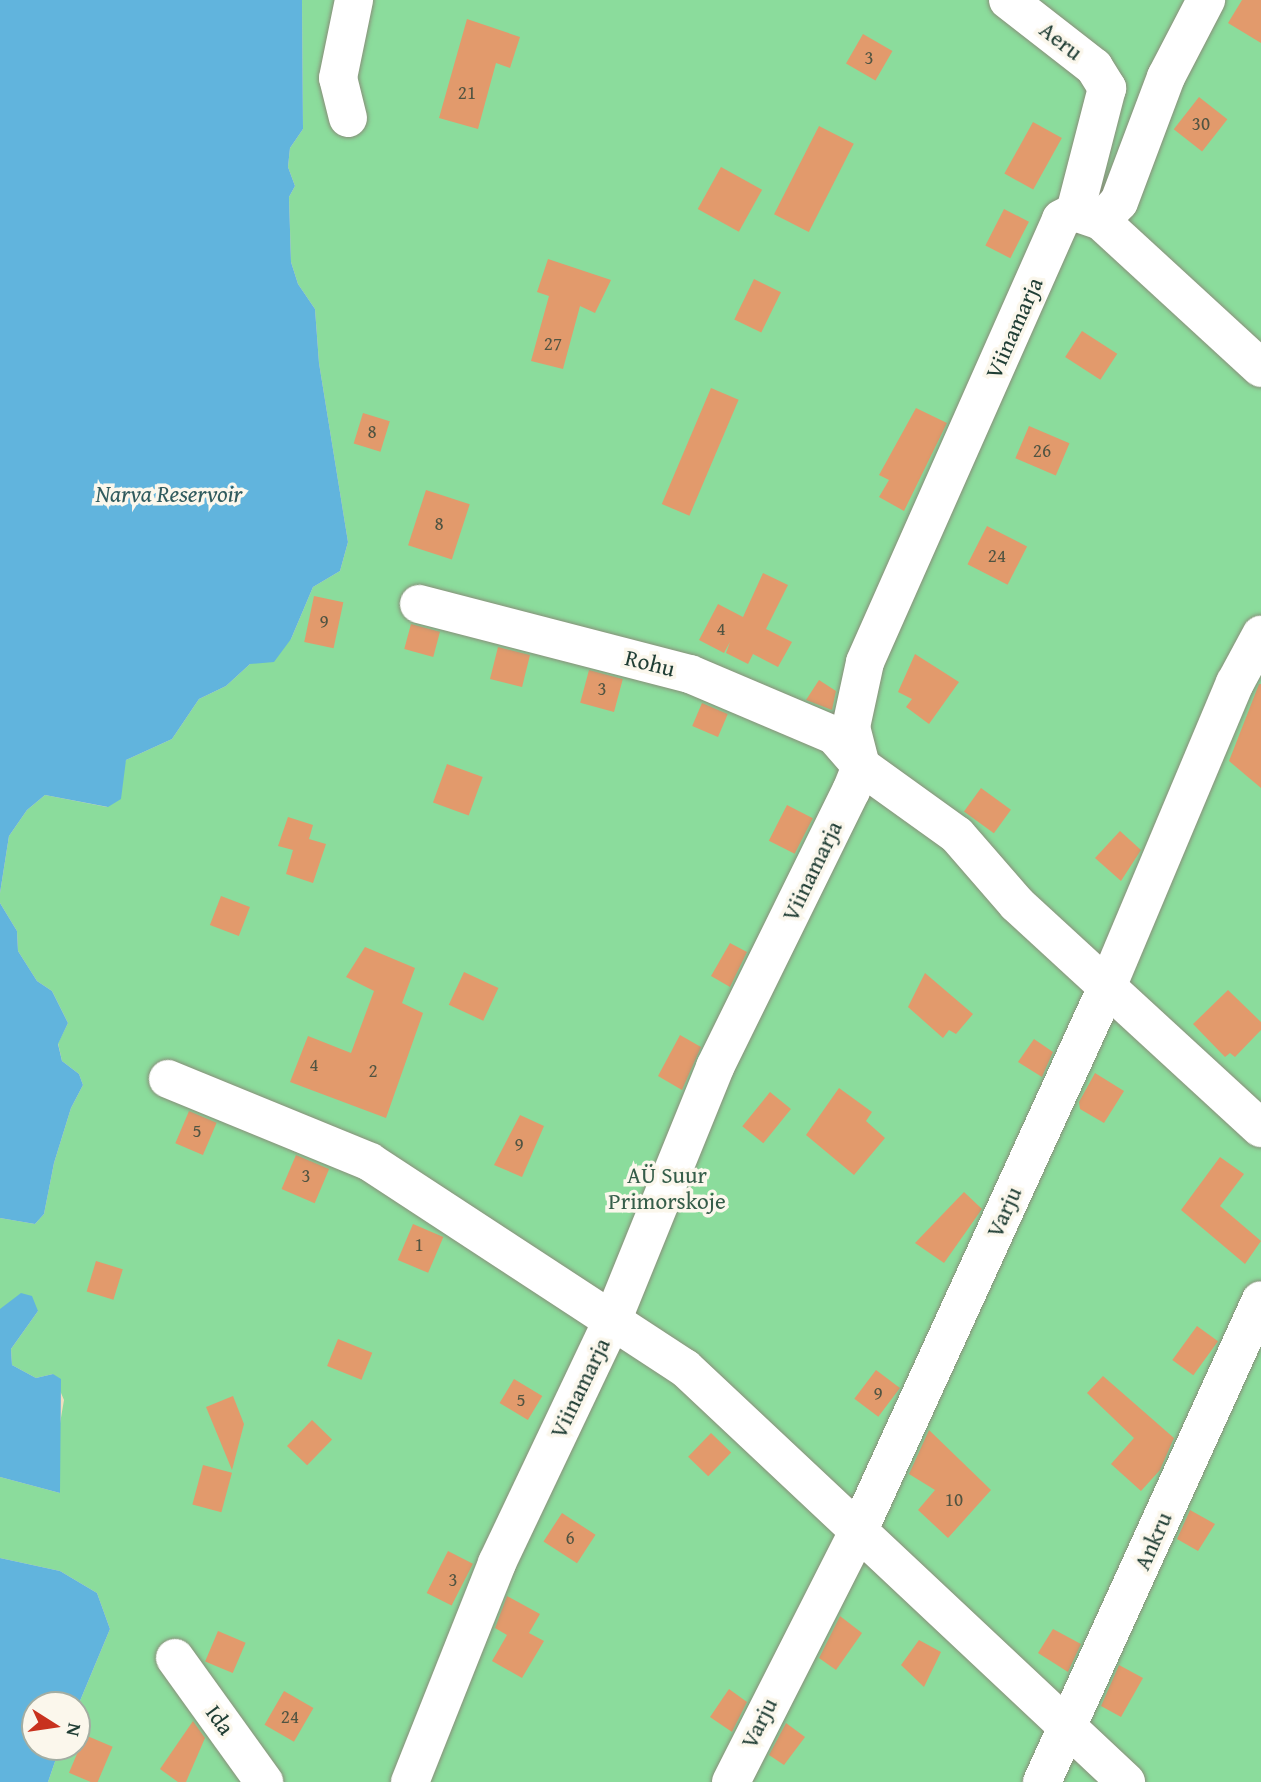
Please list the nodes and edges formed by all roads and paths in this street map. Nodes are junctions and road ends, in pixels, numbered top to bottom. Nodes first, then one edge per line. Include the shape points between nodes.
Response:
1 (354, 0) edge
2 (1008, 0) edge
3 (1206, 0) edge
4 (348, 118) dead end
5 (1088, 217) junction
6 (1261, 368) edge
7 (419, 604) dead end
8 (1261, 635) edge
9 (861, 766) junction
10 (1107, 987) junction
11 (168, 1079) dead end
12 (1261, 1128) edge
13 (1261, 1300) edge
14 (612, 1321) junction
15 (858, 1532) junction
16 (175, 1658) dead end
17 (1068, 1730) junction
18 (264, 1782) edge
19 (410, 1782) edge
20 (731, 1782) edge
21 (1042, 1782) edge
22 (1126, 1782) edge

1 - 4 street via 338,78
2 - 5 street, Aeru via 1094,66 1107,89
3 - 5 street, Viinamarja via 1166,77 1119,202
5 - 6 street
5 - 9 street, Viinamarja via 1061,219 865,662 851,727
7 - 9 street, Rohu via 690,674 834,735
8 - 10 street, Varju via 1235,684
9 - 10 street, Rohu via 957,835 1017,904
9 - 14 street, Viinamarja via 715,1067
10 - 12 street, Rohu
10 - 15 street, Varju
11 - 14 street via 370,1162
13 - 17 street, Ankru
14 - 15 street via 685,1368
14 - 19 street, Viinamarja via 497,1563
15 - 17 street
15 - 20 street, Varju
16 - 18 street, Ida
17 - 21 street, Ankru
17 - 22 street

